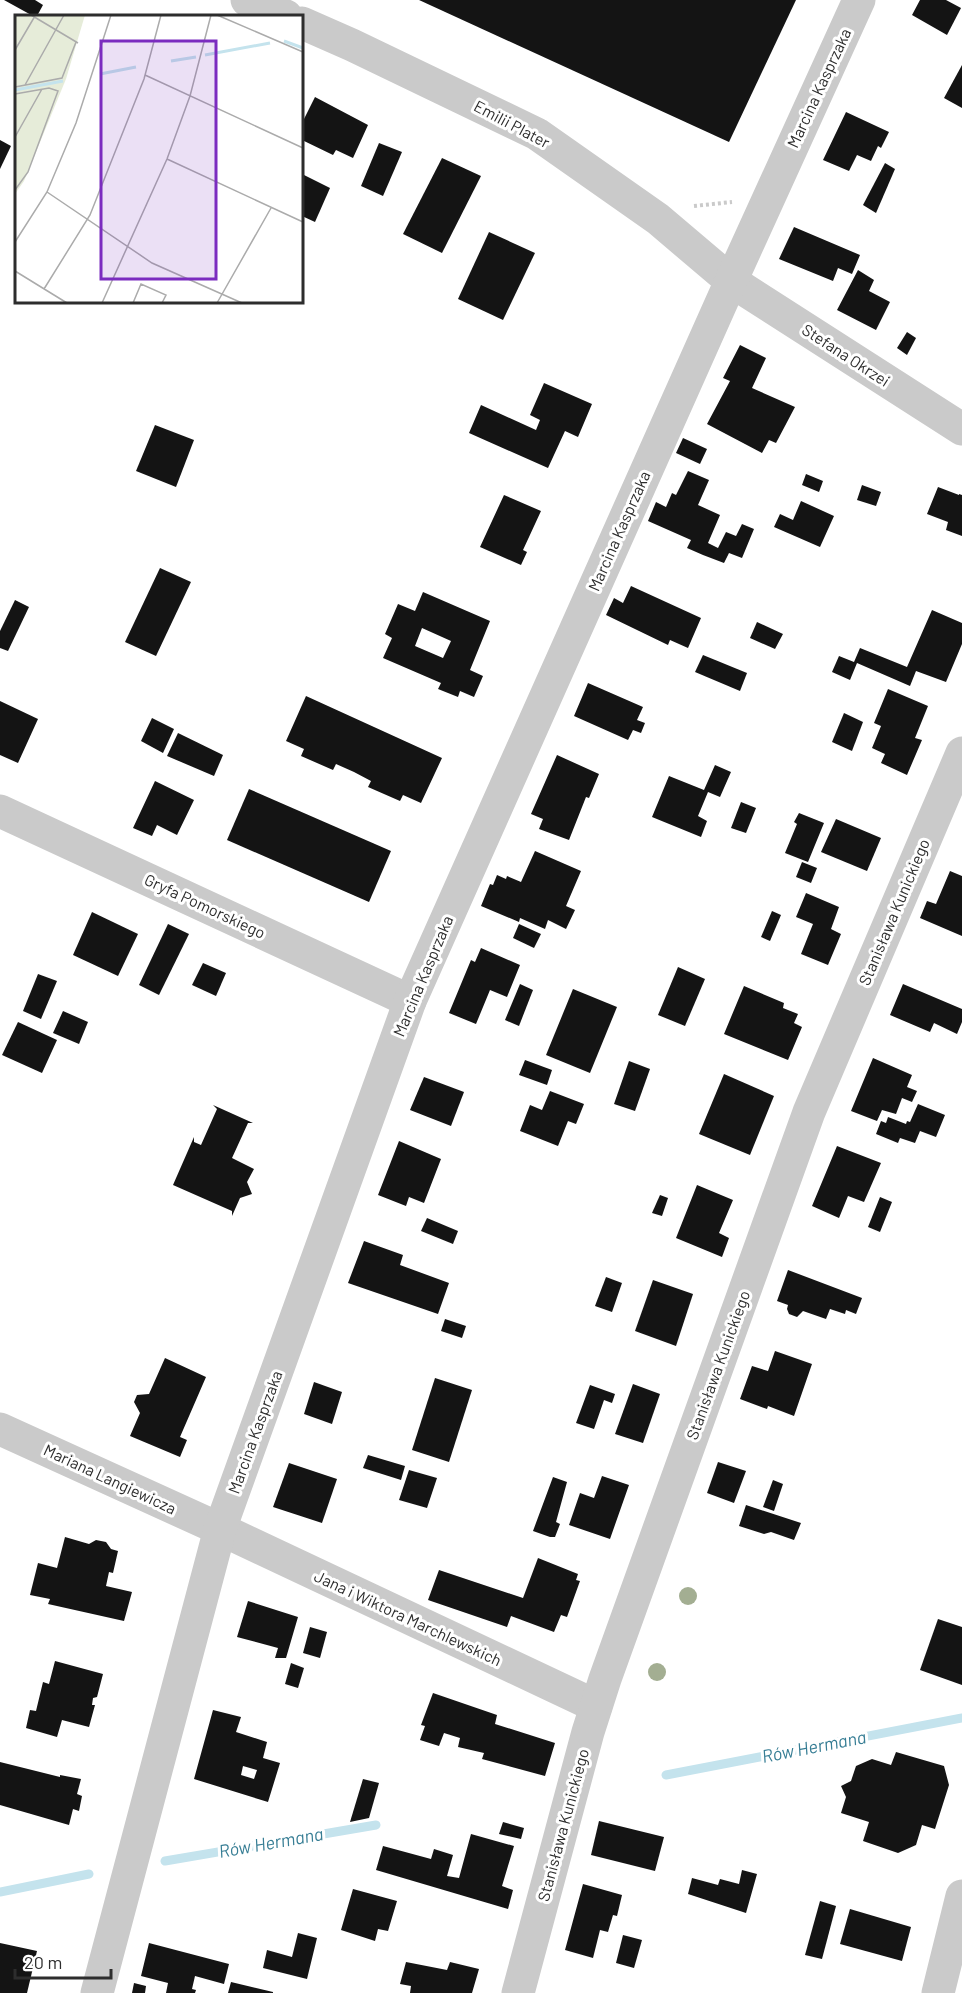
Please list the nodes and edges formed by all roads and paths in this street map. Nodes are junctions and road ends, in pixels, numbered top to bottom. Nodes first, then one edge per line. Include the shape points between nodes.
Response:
1 (247, 0) edge
2 (859, 0) edge
3 (284, 15) edge
4 (303, 23) edge
5 (736, 201) dead end
6 (643, 208) junction
7 (731, 281) junction
8 (962, 429) edge
9 (962, 753) edge
10 (0, 811) edge
11 (410, 1001) junction
12 (0, 1429) edge
13 (220, 1529) junction
14 (596, 1706) junction
15 (962, 1896) edge
16 (97, 1993) edge
17 (518, 1993) edge
18 (938, 1993) edge

1 - 3 street
2 - 7 street, Marcina Kasprzaka
4 - 6 street, Emilii Plater via 537,134
5 - 6 path
6 - 7 street, Emilii Plater
7 - 8 street, Stefana Okrzei
7 - 11 street, Marcina Kasprzaka
9 - 14 street, Stanisława Kunickiego via 809,1112
10 - 11 street, Gryfa Pomorskiego
11 - 13 street, Marcina Kasprzaka
12 - 13 street, Mariana Langiewicza
13 - 14 street, Jana i Wiktora Marchlewskich
13 - 16 street, Marcina Kasprzaka
14 - 17 street, Stanisława Kunickiego
15 - 18 street

